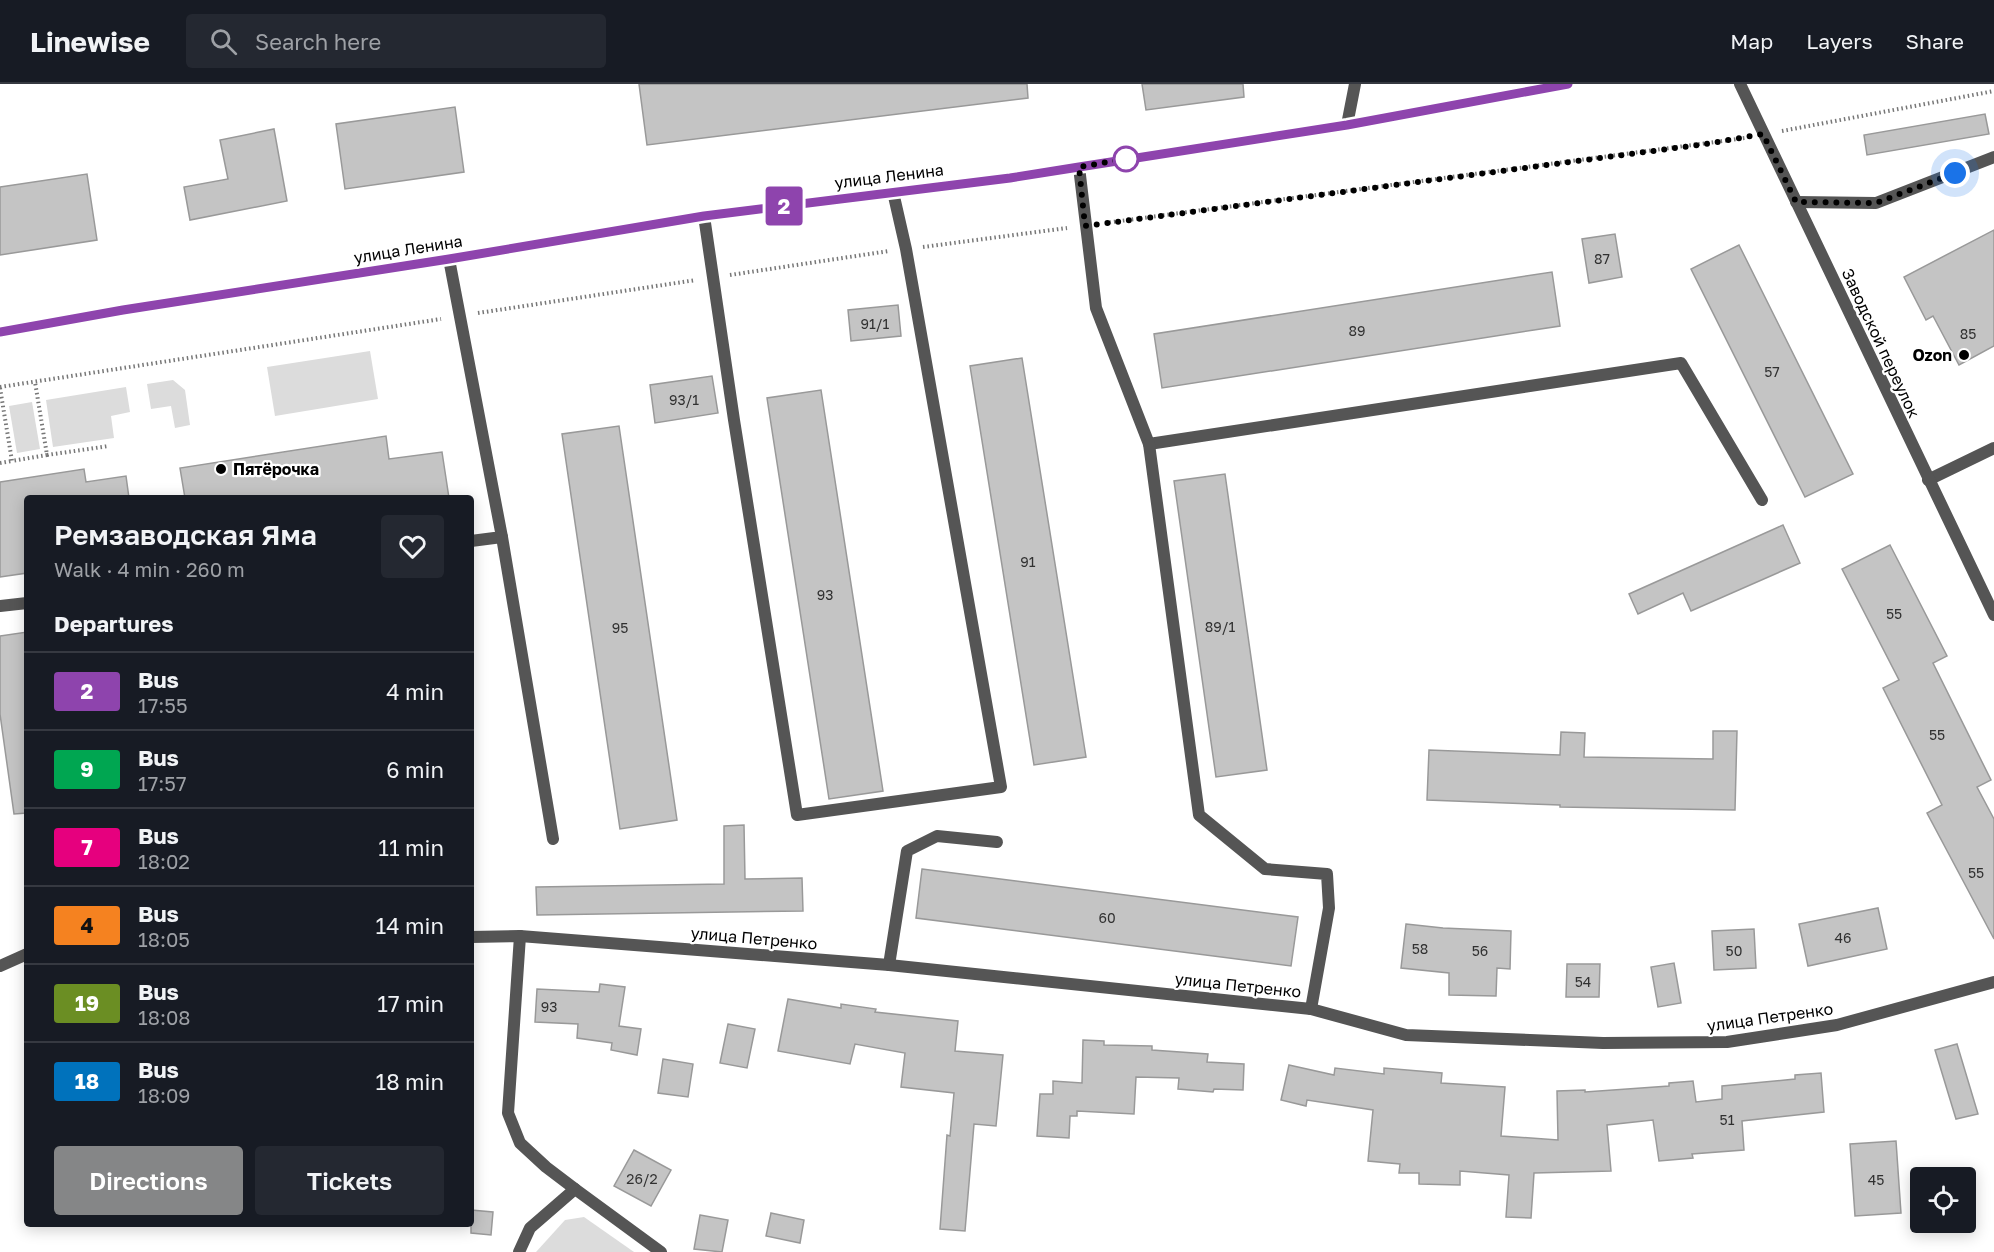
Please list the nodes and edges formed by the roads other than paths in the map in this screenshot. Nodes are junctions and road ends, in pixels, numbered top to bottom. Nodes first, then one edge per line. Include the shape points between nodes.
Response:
1 (1355, 84) edge
2 (1568, 84) edge
3 (1740, 84) edge
4 (1347, 125) junction
5 (1994, 158) edge
6 (1079, 167) junction
7 (893, 192) junction
8 (1796, 202) junction
9 (704, 216) junction
10 (449, 259) junction
11 (0, 332) edge
12 (1149, 444) junction
13 (1994, 448) edge
14 (1928, 480) junction
15 (1762, 500) dead end
16 (502, 537) junction
17 (474, 541) edge
18 (24, 603) edge
19 (0, 606) edge
20 (1994, 615) edge
21 (553, 839) dead end
22 (997, 842) dead end
23 (520, 936) junction
24 (474, 937) edge
25 (24, 955) edge
26 (889, 965) junction
27 (0, 966) edge
28 (1994, 982) edge
29 (1311, 1010) junction
30 (575, 1189) junction
31 (519, 1252) edge
32 (661, 1252) edge

1 - 4 street
2 - 4 street, улица Ленина
3 - 8 street, Заводской переулок
4 - 6 street, улица Ленина
5 - 8 street via 1876,203
6 - 7 street, улица Ленина
6 - 12 street via 1096,308
7 - 9 street, улица Ленина
7 - 9 street via 1001,787 797,815
8 - 14 street, Заводской переулок
9 - 10 street, улица Ленина
10 - 11 street, улица Ленина
10 - 16 street
12 - 15 street via 1681,363
12 - 29 street via 1199,815 1265,869 1327,874 1329,908
13 - 14 street
14 - 20 street, Заводской переулок
16 - 17 street
16 - 21 street
18 - 19 street
22 - 26 street via 938,836 907,851
23 - 24 street, улица Петренко
23 - 26 street, улица Петренко
23 - 30 street via 508,1113 520,1143
25 - 27 street
26 - 29 street, улица Петренко
28 - 29 street, улица Петренко via 1837,1025 1727,1042 1603,1043 1406,1035
30 - 31 street via 530,1228
30 - 32 street

